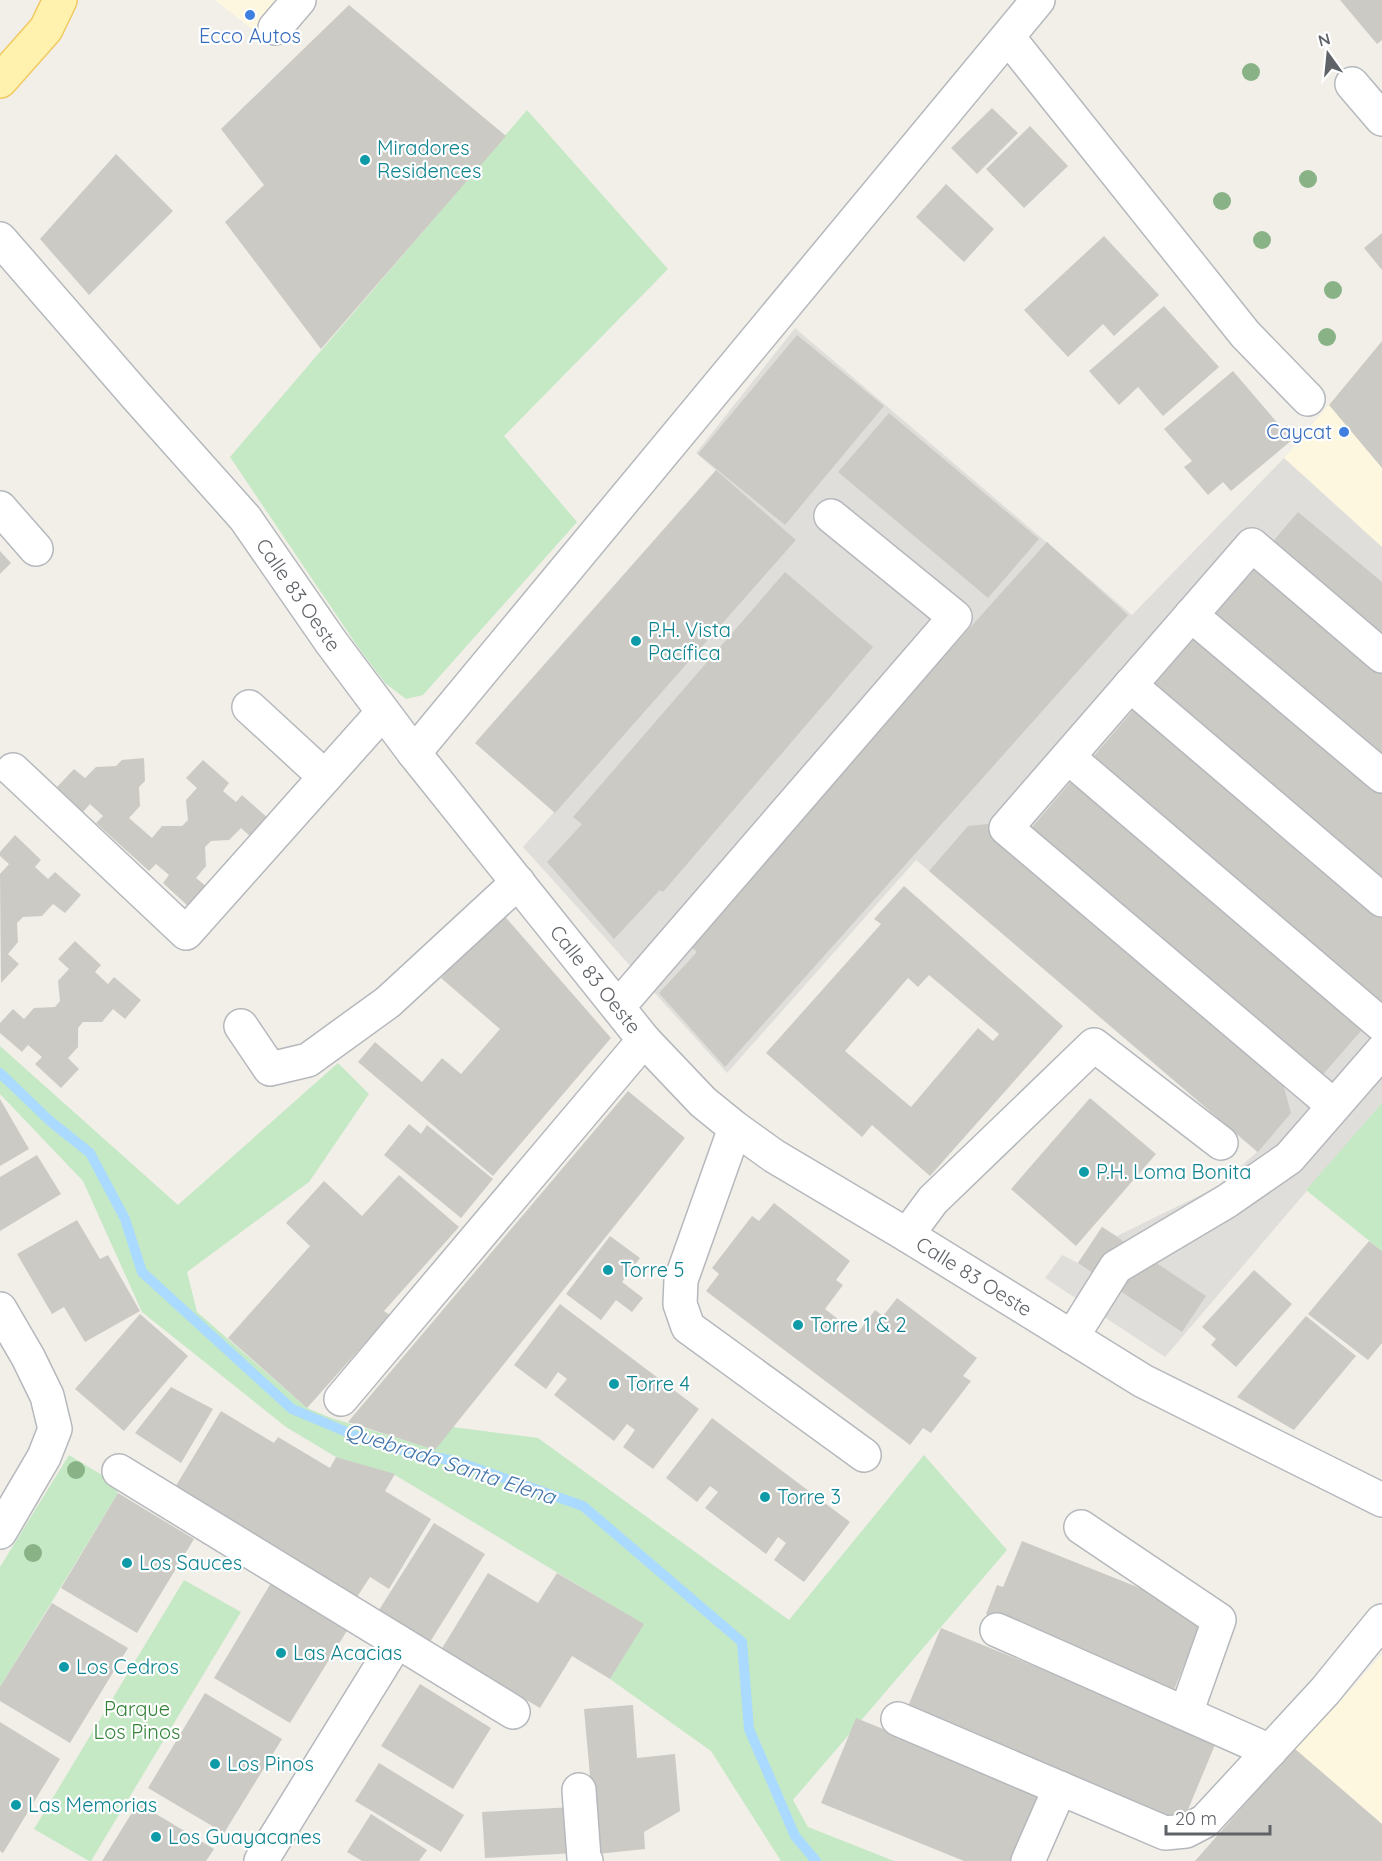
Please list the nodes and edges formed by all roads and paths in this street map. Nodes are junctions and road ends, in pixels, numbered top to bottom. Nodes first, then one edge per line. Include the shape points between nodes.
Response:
1 (60, 0) edge
2 (299, 0) edge
3 (1038, 0) edge
4 (275, 28) dead end
5 (1008, 37) junction
6 (0, 81) edge
7 (1352, 84) dead end
8 (1382, 119) edge
9 (0, 239) edge
10 (1308, 399) dead end
11 (0, 508) edge
12 (831, 516) dead end
13 (36, 549) dead end
14 (1191, 615) junction
15 (1382, 656) edge
16 (1130, 686) junction
17 (249, 707) dead end
18 (383, 712) junction
19 (414, 753) junction
20 (1068, 757) junction
21 (13, 770) dead end
22 (1382, 776) edge
23 (325, 777) junction
24 (518, 882) junction
25 (1382, 900) edge
26 (618, 1007) junction
27 (241, 1026) dead end
28 (1382, 1026) edge
29 (644, 1040) junction
30 (1382, 1051) edge
31 (1334, 1106) junction
32 (735, 1128) junction
33 (1221, 1143) dead end
34 (907, 1235) junction
35 (0, 1309) edge
36 (1072, 1337) junction
37 (341, 1399) dead end
38 (864, 1455) dead end
39 (119, 1471) dead end
40 (1382, 1500) edge
41 (1081, 1527) dead end
42 (0, 1532) edge
43 (1382, 1621) edge
44 (997, 1630) dead end
45 (397, 1641) junction
46 (513, 1712) dead end
47 (1186, 1713) junction
48 (898, 1719) dead end
49 (1270, 1751) junction
50 (1060, 1788) junction
51 (579, 1790) dead end
52 (261, 1861) edge
53 (586, 1861) edge
54 (1029, 1861) edge

1 - 6 main road via 46,29
2 - 4 street
3 - 5 street
5 - 10 street via 1245,334
5 - 19 street
7 - 8 street
9 - 18 street, Calle 83 Oeste via 245,518
11 - 13 street
12 - 26 street via 955,617
14 - 15 street via 1252,545
14 - 16 street
14 - 22 street
16 - 20 street
16 - 25 street
17 - 23 street
18 - 19 street, Calle 83 Oeste
18 - 23 street
19 - 24 street, Calle 83 Oeste
20 - 28 street
20 - 31 street via 1006,828
21 - 23 street via 186,933
24 - 26 street, Calle 83 Oeste
24 - 27 street via 388,1002 308,1060 270,1069
26 - 29 street, Calle 83 Oeste
29 - 32 street, Calle 83 Oeste
29 - 37 street
30 - 31 street
31 - 36 street via 1289,1158 1227,1201 1116,1267
32 - 34 street, Calle 83 Oeste via 774,1156
32 - 38 street via 681,1280 680,1304 688,1327
33 - 34 street via 1095,1045 933,1200
34 - 36 street, Calle 83 Oeste
35 - 42 street via 47,1395 55,1429 44,1457
36 - 40 street, Calle 83 Oeste via 1143,1381
39 - 45 street
41 - 47 street via 1219,1620
43 - 49 street
44 - 47 street
45 - 46 street
45 - 52 street
47 - 49 street
48 - 50 street
49 - 50 street via 1205,1821 1185,1831 1165,1833
50 - 54 street
51 - 53 street

